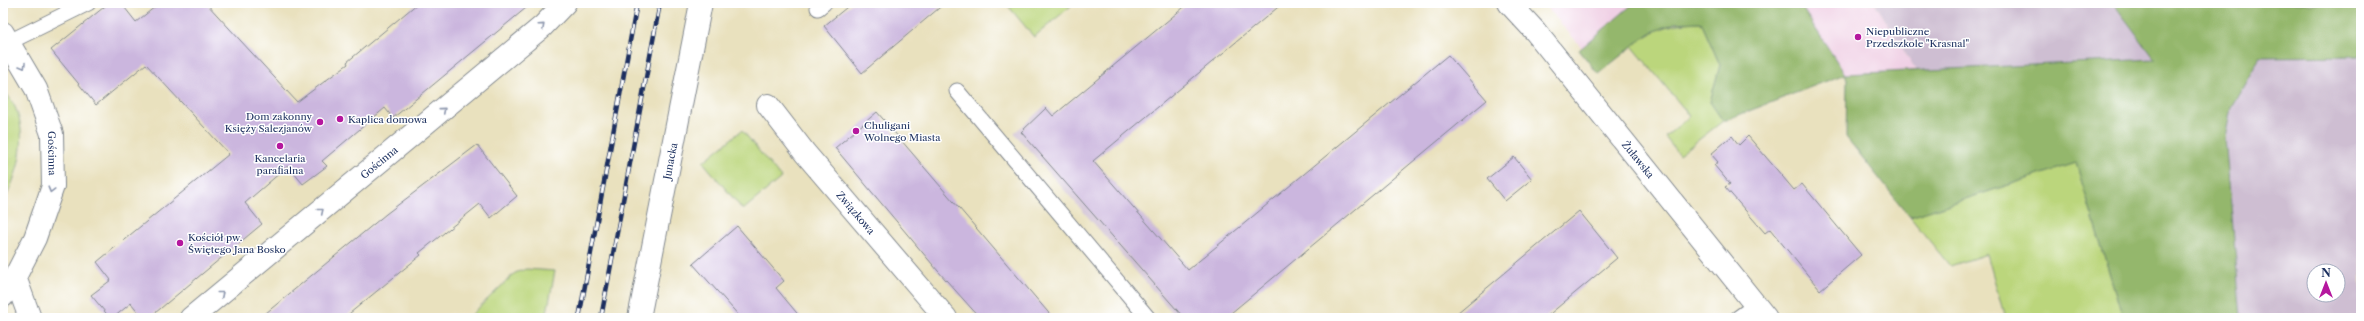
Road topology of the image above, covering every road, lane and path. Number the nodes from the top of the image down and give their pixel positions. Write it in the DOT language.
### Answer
graph roads {
  1 [pos="88,3"];
  2 [pos="565,3"];
  3 [pos="701,3"];
  4 [pos="1509,3"];
  5 [pos="6,37"];
  6 [pos="956,91"];
  7 [pos="768,105"];
  8 [pos="15,277"];
  9 [pos="3,296"];
  10 [pos="1761,311"];
  11 [pos="196,316"];
  12 [pos="30,318"];
  13 [pos="639,318"];
  14 [pos="946,318"];
  15 [pos="1148,318"];
  16 [pos="1738,318"];
  1 -- 5 [label="lane"];
  11 -- 2 [label="street, Gościnna, one-way"];
  3 -- 13 [label="street, Junacka"];
  4 -- 10 [label="street, Żuławska"];
  5 -- 8 [label="street, Gościnna, one-way"];
  6 -- 15 [label="lane"];
  7 -- 14 [label="street, Związkowa"];
  8 -- 9 [label="street, Gościnna"];
  8 -- 12 [label="street"];
  10 -- 16 [label="lane"];
}
